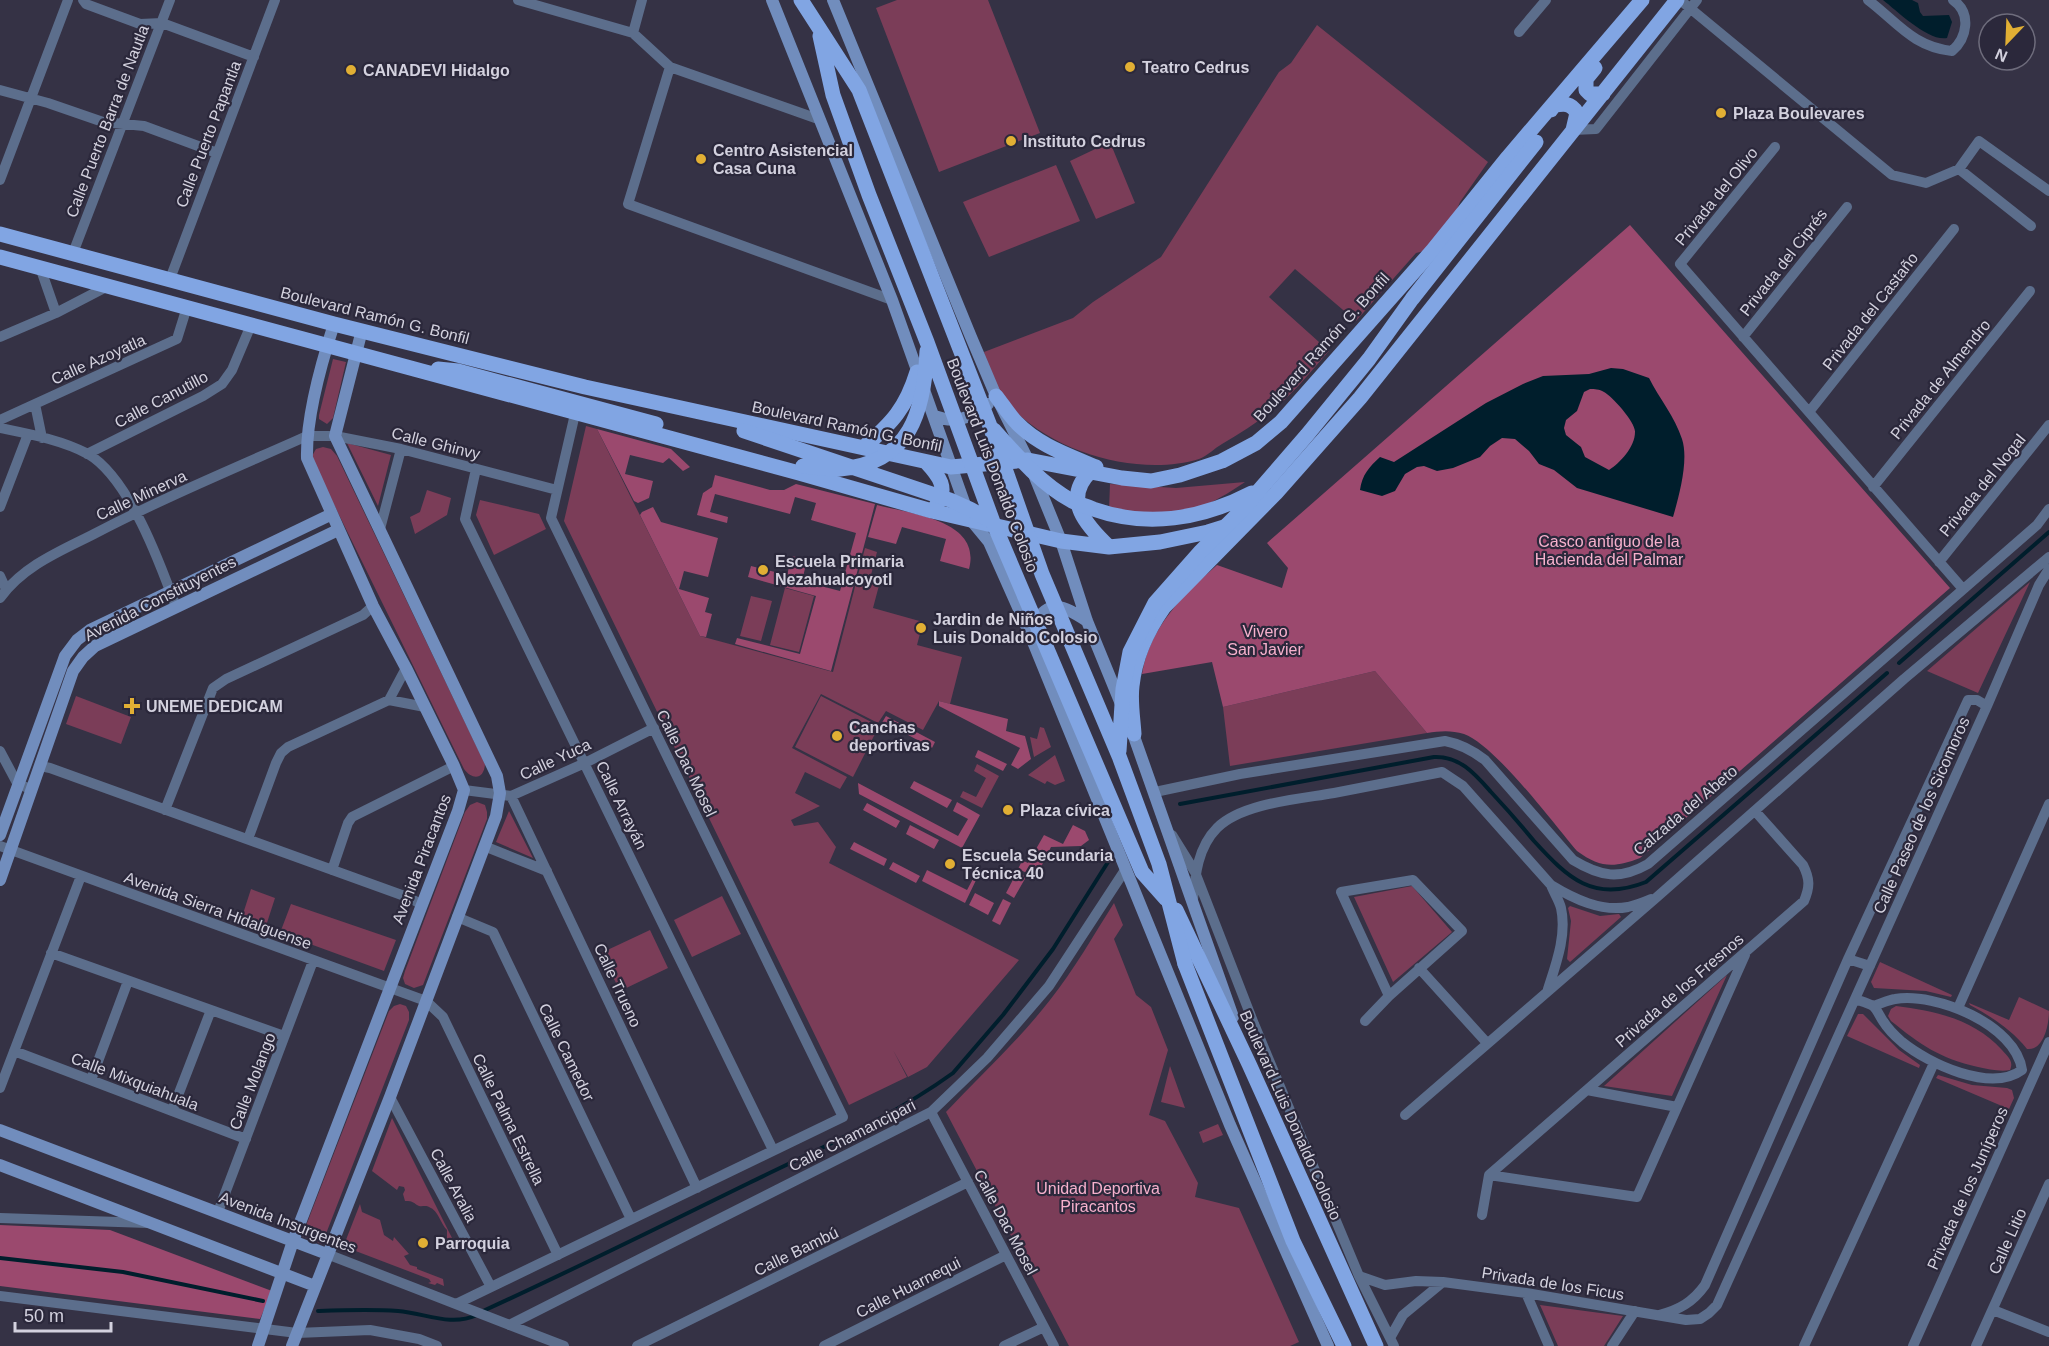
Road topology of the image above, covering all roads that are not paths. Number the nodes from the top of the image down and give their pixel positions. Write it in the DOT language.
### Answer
graph roads {
  1 [pos="68,0"];
  2 [pos="82,0"];
  3 [pos="170,0"];
  4 [pos="275,0"];
  5 [pos="518,0"];
  6 [pos="642,0"];
  7 [pos="772,0"];
  8 [pos="801,0"];
  9 [pos="812,0"];
  10 [pos="833,0"];
  11 [pos="1546,0"];
  12 [pos="1643,0"];
  13 [pos="1679,0"];
  14 [pos="1868,0"];
  15 [pos="1953,0"];
  16 [pos="1694,4"];
  17 [pos="162,22"];
  18 [pos="1519,32"];
  19 [pos="633,33"];
  20 [pos="254,57"];
  21 [pos="670,67"];
  22 [pos="0,90"];
  23 [pos="1603,94"];
  24 [pos="31,99"];
  25 [pos="1553,106"];
  26 [pos="818,119"];
  27 [pos="122,124"];
  28 [pos="1573,130"];
  29 [pos="1775,147"];
  30 [pos="217,153"];
  31 [pos="1959,169"];
  32 [pos="0,180"];
  33 [pos="2049,190"];
  34 [pos="1847,207"];
  35 [pos="2031,226"];
  36 [pos="1954,230"];
  37 [pos="0,234"];
  38 [pos="72,253"];
  39 [pos="0,257"];
  40 [pos="40,267"];
  41 [pos="170,279"];
  42 [pos="108,286"];
  43 [pos="2030,291"];
  44 [pos="892,300"];
  45 [pos="187,307"];
  46 [pos="56,313"];
  47 [pos="334,324"];
  48 [pos="251,325"];
  49 [pos="362,330"];
  50 [pos="0,337"];
  51 [pos="1743,337"];
  52 [pos="927,342"];
  53 [pos="327,346"];
  54 [pos="1396,350"];
  55 [pos="356,354"];
  56 [pos="403,367"];
  57 [pos="918,372"];
  58 [pos="996,396"];
  59 [pos="35,404"];
  60 [pos="685,410"];
  61 [pos="1809,412"];
  62 [pos="575,414"];
  63 [pos="934,416"];
  64 [pos="0,420"];
  65 [pos="2049,425"];
  66 [pos="990,426"];
  67 [pos="0,429"];
  68 [pos="28,434"];
  69 [pos="307,436"];
  70 [pos="335,436"];
  71 [pos="42,438"];
  72 [pos="864,447"];
  73 [pos="401,449"];
  74 [pos="87,454"];
  75 [pos="1028,460"];
  76 [pos="926,462"];
  77 [pos="951,467"];
  78 [pos="476,469"];
  79 [pos="1090,472"];
  80 [pos="1151,481"];
  81 [pos="1874,487"];
  82 [pos="557,490"];
  83 [pos="0,507"];
  84 [pos="2049,509"];
  85 [pos="932,511"];
  86 [pos="136,512"];
  87 [pos="332,514"];
  88 [pos="970,519"];
  89 [pos="1250,519"];
  90 [pos="993,522"];
  91 [pos="339,530"];
  92 [pos="380,530"];
  93 [pos="1061,541"];
  94 [pos="1109,547"];
  95 [pos="2049,557"];
  96 [pos="1939,562"];
  97 [pos="2049,569"];
  98 [pos="0,576"];
  99 [pos="1963,589"];
  100 [pos="170,591"];
  101 [pos="3,594"];
  102 [pos="373,606"];
  103 [pos="176,607"];
  104 [pos="1087,621"];
  105 [pos="1029,632"];
  106 [pos="406,668"];
  107 [pos="389,700"];
  108 [pos="1987,705"];
  109 [pos="425,706"];
  110 [pos="654,728"];
  111 [pos="1134,734"];
  112 [pos="0,751"];
  113 [pos="1119,756"];
  114 [pos="585,763"];
  115 [pos="40,766"];
  116 [pos="454,766"];
  117 [pos="17,783"];
  118 [pos="32,790"];
  119 [pos="464,790"];
  120 [pos="1155,792"];
  121 [pos="505,795"];
  122 [pos="2049,804"];
  123 [pos="165,810"];
  124 [pos="1755,811"];
  125 [pos="1167,826"];
  126 [pos="0,835"];
  127 [pos="248,839"];
  128 [pos="484,846"];
  129 [pos="6,848"];
  130 [pos="332,870"];
  131 [pos="1125,870"];
  132 [pos="547,871"];
  133 [pos="1196,873"];
  134 [pos="81,876"];
  135 [pos="0,880"];
  136 [pos="1551,885"];
  137 [pos="1657,897"];
  138 [pos="1193,900"];
  139 [pos="422,905"];
  140 [pos="457,917"];
  141 [pos="1746,952"];
  142 [pos="51,953"];
  143 [pos="1848,959"];
  144 [pos="313,961"];
  145 [pos="1870,966"];
  146 [pos="1419,968"];
  147 [pos="128,981"];
  148 [pos="389,989"];
  149 [pos="1547,991"];
  150 [pos="1389,996"];
  151 [pos="1855,999"];
  152 [pos="426,1001"];
  153 [pos="1873,1006"];
  154 [pos="1958,1008"];
  155 [pos="211,1010"];
  156 [pos="1823,1016"];
  157 [pos="1365,1021"];
  158 [pos="1844,1024"];
  159 [pos="284,1036"];
  160 [pos="2049,1042"];
  161 [pos="1487,1043"];
  162 [pos="14,1051"];
  163 [pos="1934,1063"];
  164 [pos="1249,1064"];
  165 [pos="2022,1070"];
  166 [pos="2034,1075"];
  167 [pos="91,1080"];
  168 [pos="0,1088"];
  169 [pos="1587,1090"];
  170 [pos="390,1097"];
  171 [pos="1677,1107"];
  172 [pos="172,1111"];
  173 [pos="931,1112"];
  174 [pos="1405,1115"];
  175 [pos="843,1117"];
  176 [pos="0,1130"];
  177 [pos="246,1140"];
  178 [pos="773,1150"];
  179 [pos="0,1165"];
  180 [pos="1489,1175"];
  181 [pos="968,1182"];
  182 [pos="2049,1184"];
  183 [pos="696,1188"];
  184 [pos="218,1212"];
  185 [pos="1482,1215"];
  186 [pos="0,1218"];
  187 [pos="631,1219"];
  188 [pos="155,1224"];
  189 [pos="293,1241"];
  190 [pos="327,1254"];
  191 [pos="558,1255"];
  192 [pos="1006,1255"];
  193 [pos="282,1273"];
  194 [pos="1359,1276"];
  195 [pos="1443,1282"];
  196 [pos="315,1286"];
  197 [pos="491,1287"];
  198 [pos="1526,1293"];
  199 [pos="0,1296"];
  200 [pos="460,1305"];
  201 [pos="1993,1310"];
  202 [pos="1635,1311"];
  203 [pos="1659,1315"];
  204 [pos="509,1325"];
  205 [pos="1044,1327"];
  206 [pos="263,1330"];
  207 [pos="2049,1332"];
  208 [pos="297,1333"];
  209 [pos="1392,1342"];
  210 [pos="418,1343"];
  211 [pos="258,1346"];
  212 [pos="292,1346"];
  213 [pos="437,1346"];
  214 [pos="564,1346"];
  215 [pos="637,1346"];
  216 [pos="824,1346"];
  217 [pos="1004,1346"];
  218 [pos="1054,1346"];
  219 [pos="1329,1346"];
  220 [pos="1344,1346"];
  221 [pos="1376,1346"];
  222 [pos="1549,1346"];
  223 [pos="1612,1346"];
  224 [pos="1804,1346"];
  225 [pos="1913,1346"];
  226 [pos="1976,1346"];
  1 -- 24 [label="street"];
  2 -- 17 [label="street"];
  3 -- 17 [label="street, Calle Puerto Barra de Nautla"];
  4 -- 20 [label="street, Calle Puerto Papantla"];
  5 -- 19 [label="street"];
  6 -- 19 [label="street"];
  7 -- 26 [label="street"];
  8 -- 66 [label="main road, Boulevard Luis Donaldo Colosio, bridge"];
  9 -- 52 [label="main road, Boulevard Luis Donaldo Colosio, bridge"];
  10 -- 58 [label="street"];
  11 -- 18 [label="street"];
  12 -- 23 [label="main road"];
  12 -- 25 [label="main road, Boulevard Ramón G. Bonfil"];
  13 -- 16 [label="street"];
  13 -- 23 [label="main road"];
  14 -- 15 [label="street"];
  16 -- 28 [label="street"];
  16 -- 31 [label="street"];
  17 -- 20 [label="street"];
  17 -- 27 [label="street, Calle Puerto Barra de Nautla"];
  19 -- 21 [label="street"];
  20 -- 30 [label="street, Calle Puerto Papantla"];
  21 -- 26 [label="street"];
  21 -- 44 [label="street"];
  22 -- 24 [label="street"];
  23 -- 28 [label="main road"];
  24 -- 27 [label="street"];
  24 -- 32 [label="street"];
  25 -- 28 [label="main road"];
  25 -- 80 [label="main road, Boulevard Ramón G. Bonfil"];
  25 -- 113 [label="main road, bridge"];
  26 -- 44 [label="street"];
  27 -- 30 [label="street"];
  27 -- 38 [label="street, Calle Puerto Barra de Nautla"];
  28 -- 54 [label="main road"];
  29 -- 51 [label="street, Privada del Olivo"];
  30 -- 41 [label="street, Calle Puerto Papantla"];
  31 -- 33 [label="street"];
  31 -- 35 [label="street"];
  34 -- 51 [label="street, Privada del Ciprés"];
  36 -- 61 [label="street, Privada del Castaño"];
  37 -- 38 [label="main road, Boulevard Ramón G. Bonfil"];
  38 -- 41 [label="main road, Boulevard Ramón G. Bonfil"];
  39 -- 40 [label="main road"];
  40 -- 42 [label="main road"];
  40 -- 46 [label="street"];
  41 -- 47 [label="main road, Boulevard Ramón G. Bonfil"];
  42 -- 45 [label="main road"];
  42 -- 46 [label="street"];
  43 -- 81 [label="street, Privada de Almendro"];
  44 -- 57 [label="street"];
  45 -- 48 [label="main road"];
  45 -- 59 [label="street, Calle Azoyatla"];
  46 -- 50 [label="street"];
  47 -- 49 [label="main road, Boulevard Ramón G. Bonfil"];
  47 -- 53 [label="street, Avenida Piracantos"];
  48 -- 53 [label="main road"];
  48 -- 74 [label="street, Calle Canutillo"];
  49 -- 55 [label="street"];
  49 -- 60 [label="main road, Boulevard Ramón G. Bonfil"];
  51 -- 61 [label="street"];
  52 -- 56 [label="main road, bridge"];
  52 -- 90 [label="main road, Boulevard Luis Donaldo Colosio, bridge"];
  53 -- 55 [label="main road"];
  53 -- 69 [label="street, Avenida Piracantos"];
  54 -- 66 [label="main road, bridge"];
  54 -- 89 [label="main road"];
  55 -- 56 [label="main road"];
  55 -- 70 [label="street"];
  56 -- 62 [label="main road"];
  57 -- 63 [label="street"];
  57 -- 72 [label="main road"];
  58 -- 63 [label="street"];
  58 -- 75 [label="street"];
  58 -- 80 [label="main road"];
  59 -- 64 [label="street, Calle Azoyatla"];
  59 -- 71 [label="street"];
  60 -- 72 [label="main road, Boulevard Ramón G. Bonfil"];
  60 -- 90 [label="main road, bridge"];
  61 -- 81 [label="street"];
  62 -- 82 [label="street, Calle Dac Mosel"];
  62 -- 85 [label="main road"];
  63 -- 77 [label="street"];
  65 -- 96 [label="street, Privada del Nogal"];
  66 -- 113 [label="main road, Boulevard Luis Donaldo Colosio, bridge"];
  67 -- 68 [label="street"];
  68 -- 71 [label="street"];
  68 -- 83 [label="street"];
  69 -- 70 [label="street, Calle Ghinvy"];
  69 -- 86 [label="street, Calle Minerva"];
  69 -- 87 [label="street, Avenida Piracantos"];
  70 -- 73 [label="street, Calle Ghinvy"];
  70 -- 92 [label="street"];
  71 -- 74 [label="street"];
  72 -- 76 [label="main road, Boulevard Ramón G. Bonfil"];
  73 -- 78 [label="street, Calle Ghinvy"];
  73 -- 92 [label="street"];
  74 -- 86 [label="street"];
  75 -- 77 [label="main road, Boulevard Ramón G. Bonfil"];
  75 -- 79 [label="main road, Boulevard Ramón G. Bonfil"];
  75 -- 93 [label="street"];
  76 -- 77 [label="main road, Boulevard Ramón G. Bonfil"];
  76 -- 85 [label="main road"];
  77 -- 88 [label="street"];
  78 -- 82 [label="street, Calle Ghinvy"];
  78 -- 114 [label="street, Calle Arrayán"];
  79 -- 80 [label="main road, Boulevard Ramón G. Bonfil"];
  79 -- 94 [label="main road"];
  81 -- 96 [label="street"];
  82 -- 110 [label="street, Calle Dac Mosel"];
  84 -- 99 [label="street, Calzada del Abeto"];
  85 -- 88 [label="main road"];
  86 -- 100 [label="street"];
  86 -- 101 [label="street, Calle Minerva"];
  87 -- 91 [label="street, Avenida Piracantos"];
  87 -- 100 [label="street, Avenida Constituyentes"];
  88 -- 93 [label="main road"];
  88 -- 105 [label="street"];
  89 -- 94 [label="main road"];
  89 -- 111 [label="main road"];
  90 -- 164 [label="main road, Boulevard Luis Donaldo Colosio, bridge"];
  91 -- 102 [label="street, Avenida Piracantos"];
  91 -- 103 [label="street, Avenida Constituyentes"];
  92 -- 121 [label="street"];
  93 -- 94 [label="main road"];
  93 -- 104 [label="street"];
  95 -- 124 [label="street"];
  96 -- 99 [label="street"];
  97 -- 108 [label="street"];
  98 -- 101 [label="street"];
  99 -- 120 [label="street, Calzada del Abeto"];
  100 -- 103 [label="street"];
  100 -- 117 [label="street, Avenida Constituyentes"];
  102 -- 106 [label="street, Avenida Piracantos"];
  102 -- 123 [label="street"];
  103 -- 115 [label="street, Avenida Constituyentes"];
  104 -- 105 [label="street"];
  104 -- 111 [label="street"];
  105 -- 131 [label="street"];
  106 -- 107 [label="street"];
  106 -- 109 [label="street, Avenida Piracantos"];
  107 -- 109 [label="street"];
  107 -- 127 [label="street"];
  108 -- 143 [label="street, Calle Paseo de los Sicomoros"];
  108 -- 145 [label="street, Calle Paseo de los Sicomoros"];
  109 -- 116 [label="street, Avenida Piracantos"];
  110 -- 114 [label="street, Calle Yuca"];
  110 -- 175 [label="street, Calle Dac Mosel"];
  111 -- 120 [label="street"];
  112 -- 117 [label="street"];
  113 -- 220 [label="main road, Boulevard Luis Donaldo Colosio, bridge"];
  114 -- 121 [label="street, Calle Yuca"];
  114 -- 178 [label="street, Calle Arrayán"];
  115 -- 118 [label="street, Avenida Constituyentes"];
  115 -- 123 [label="street"];
  116 -- 119 [label="street, Avenida Piracantos"];
  116 -- 130 [label="street"];
  117 -- 118 [label="street"];
  117 -- 126 [label="street, Avenida Constituyentes"];
  118 -- 129 [label="street, Avenida Constituyentes"];
  119 -- 121 [label="street"];
  119 -- 139 [label="street, Avenida Piracantos"];
  120 -- 125 [label="street"];
  121 -- 128 [label="street"];
  121 -- 132 [label="street, Calle Trueno"];
  122 -- 154 [label="street"];
  123 -- 127 [label="street"];
  124 -- 137 [label="street"];
  124 -- 141 [label="street, Privada de los Fresnos"];
  125 -- 133 [label="street"];
  125 -- 138 [label="street"];
  127 -- 130 [label="street"];
  128 -- 132 [label="street"];
  128 -- 140 [label="street"];
  129 -- 134 [label="street, Avenida Sierra Hidalguense"];
  129 -- 135 [label="street, Avenida Constituyentes"];
  130 -- 139 [label="street"];
  131 -- 173 [label="street, Calle Chamancipari"];
  131 -- 219 [label="street"];
  132 -- 183 [label="street, Calle Trueno"];
  133 -- 136 [label="street"];
  133 -- 138 [label="street"];
  133 -- 194 [label="street"];
  134 -- 142 [label="street"];
  134 -- 144 [label="street, Avenida Sierra Hidalguense"];
  136 -- 137 [label="street"];
  136 -- 149 [label="street"];
  137 -- 149 [label="street"];
  138 -- 164 [label="street"];
  139 -- 148 [label="street, Avenida Piracantos"];
  140 -- 152 [label="street"];
  140 -- 187 [label="street, Calle Camedor"];
  141 -- 169 [label="street, Privada de los Fresnos"];
  141 -- 171 [label="street"];
  142 -- 147 [label="street"];
  142 -- 162 [label="street"];
  143 -- 145 [label="street"];
  143 -- 156 [label="street, Calle Paseo de los Sicomoros"];
  144 -- 148 [label="street, Avenida Sierra Hidalguense"];
  144 -- 159 [label="street, Calle Molango"];
  145 -- 151 [label="street, Calle Paseo de los Sicomoros"];
  146 -- 150 [label="street"];
  146 -- 150 [label="street"];
  146 -- 161 [label="street"];
  147 -- 155 [label="street"];
  147 -- 167 [label="street"];
  148 -- 152 [label="street, Avenida Sierra Hidalguense"];
  148 -- 189 [label="street, Avenida Piracantos"];
  149 -- 161 [label="street"];
  150 -- 157 [label="street"];
  151 -- 153 [label="street"];
  151 -- 158 [label="street, Calle Paseo de los Sicomoros"];
  152 -- 170 [label="street"];
  152 -- 191 [label="street, Calle Palma Estrella"];
  153 -- 154 [label="street"];
  153 -- 163 [label="street"];
  154 -- 165 [label="street"];
  155 -- 159 [label="street"];
  155 -- 172 [label="street"];
  156 -- 158 [label="street"];
  156 -- 203 [label="street, Calle Paseo de los Sicomoros"];
  158 -- 203 [label="street, Calle Paseo de los Sicomoros"];
  159 -- 177 [label="street, Calle Molango"];
  160 -- 166 [label="street, Privada de los Juníperos"];
  161 -- 174 [label="street"];
  162 -- 167 [label="street, Calle Mixquiahuala"];
  162 -- 168 [label="street"];
  163 -- 165 [label="street"];
  163 -- 224 [label="street"];
  164 -- 221 [label="main road, Boulevard Luis Donaldo Colosio"];
  165 -- 166 [label="street"];
  166 -- 225 [label="street, Privada de los Juníperos"];
  167 -- 172 [label="street, Calle Mixquiahuala"];
  169 -- 171 [label="street"];
  169 -- 180 [label="street, Privada de los Fresnos"];
  170 -- 190 [label="street"];
  170 -- 197 [label="street, Calle Aralia"];
  171 -- 180 [label="street"];
  172 -- 177 [label="street, Calle Mixquiahuala"];
  173 -- 181 [label="street, Calle Dac Mosel"];
  173 -- 204 [label="street, Calle Chamancipari"];
  175 -- 178 [label="street, Calle Chamancipari"];
  176 -- 184 [label="street, Avenida Insurgentes"];
  177 -- 184 [label="street, Calle Molango"];
  178 -- 183 [label="street, Calle Chamancipari"];
  179 -- 188 [label="street"];
  180 -- 185 [label="street"];
  181 -- 192 [label="street, Calle Dac Mosel"];
  181 -- 215 [label="street, Calle Bambú"];
  182 -- 201 [label="street, Calle Litio"];
  183 -- 187 [label="street, Calle Chamancipari"];
  184 -- 189 [label="street, Avenida Insurgentes"];
  186 -- 188 [label="street"];
  187 -- 191 [label="street, Calle Chamancipari"];
  188 -- 193 [label="street"];
  189 -- 190 [label="street, Avenida Insurgentes"];
  189 -- 193 [label="street, Avenida Piracantos"];
  190 -- 196 [label="street"];
  190 -- 200 [label="street, Avenida Insurgentes"];
  191 -- 197 [label="street, Calle Chamancipari"];
  192 -- 205 [label="street, Calle Dac Mosel"];
  192 -- 216 [label="street, Calle Huarnequi"];
  193 -- 196 [label="street"];
  193 -- 206 [label="street, Avenida Piracantos"];
  194 -- 195 [label="street, Privada de los Ficus"];
  194 -- 209 [label="street"];
  195 -- 198 [label="street, Privada de los Ficus"];
  195 -- 209 [label="street"];
  196 -- 208 [label="street"];
  197 -- 200 [label="street, Calle Chamancipari"];
  198 -- 202 [label="street, Privada de los Ficus"];
  198 -- 222 [label="street"];
  199 -- 206 [label="street"];
  200 -- 204 [label="street, Avenida Insurgentes"];
  201 -- 207 [label="street"];
  201 -- 226 [label="street, Calle Litio"];
  202 -- 203 [label="street, Privada de los Ficus"];
  202 -- 223 [label="street"];
  204 -- 214 [label="street, Avenida Insurgentes"];
  205 -- 217 [label="street"];
  205 -- 218 [label="street, Calle Dac Mosel"];
  206 -- 208 [label="street"];
  206 -- 211 [label="street, Avenida Piracantos"];
  208 -- 210 [label="street"];
  208 -- 212 [label="street"];
  210 -- 213 [label="street"];
}
